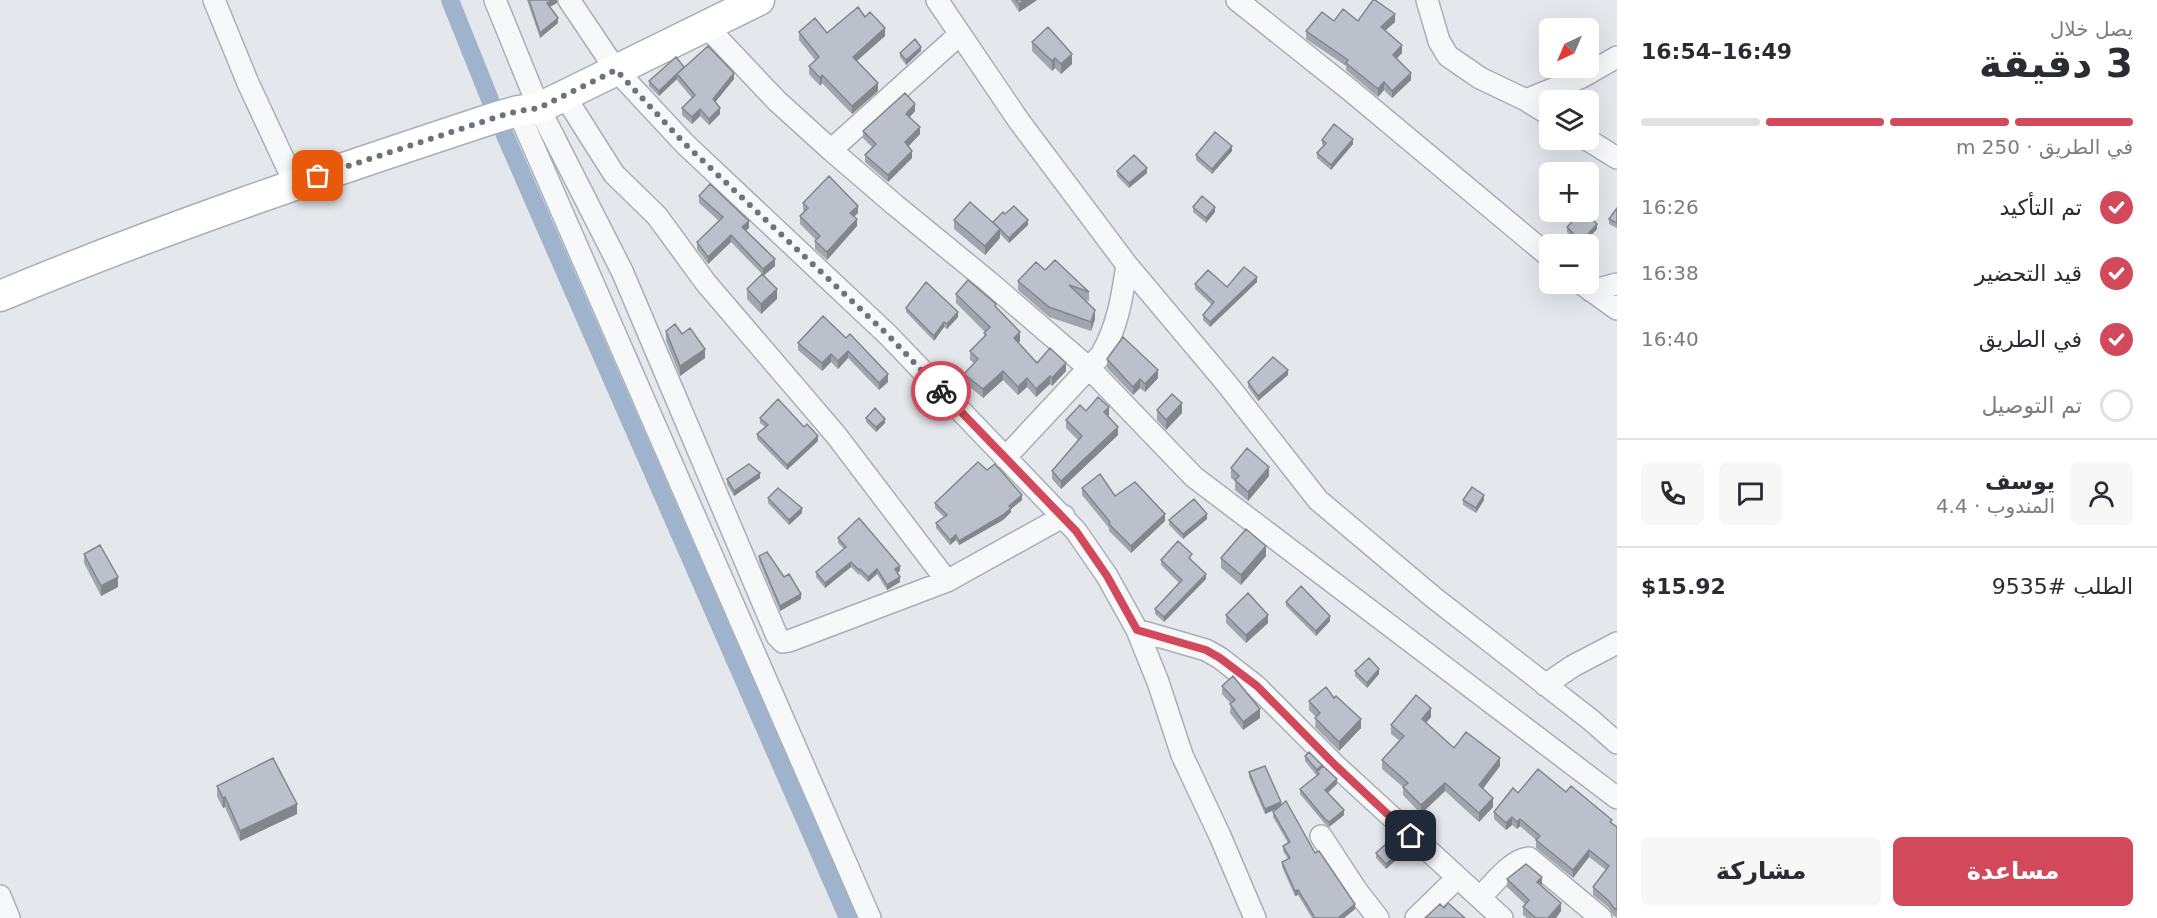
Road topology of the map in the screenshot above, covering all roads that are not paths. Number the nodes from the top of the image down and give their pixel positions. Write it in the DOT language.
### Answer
graph roads {
  1 [pos="214,0"];
  2 [pos="495,0"];
  3 [pos="569,0"];
  4 [pos="759,0"];
  5 [pos="937,0"];
  6 [pos="1237,0"];
  7 [pos="1427,0"];
  8 [pos="705,25"];
  9 [pos="960,34"];
  10 [pos="1617,57"];
  11 [pos="616,70"];
  12 [pos="1526,100"];
  13 [pos="540,105"];
  14 [pos="1539,108"];
  15 [pos="1599,147"];
  16 [pos="831,150"];
  17 [pos="1617,158"];
  18 [pos="295,183"];
  19 [pos="1539,248"];
  20 [pos="1127,265"];
  21 [pos="1617,284"];
  22 [pos="1599,286"];
  23 [pos="1596,294"];
  24 [pos="0,296"];
  25 [pos="1617,309"];
  26 [pos="1090,369"];
  27 [pos="1005,458"];
  28 [pos="1064,516"];
  29 [pos="947,581"];
  30 [pos="1137,630"];
  31 [pos="1617,643"];
  32 [pos="1545,685"];
  33 [pos="1617,743"];
  34 [pos="1617,798"];
  35 [pos="1321,836"];
  36 [pos="1457,878"];
  37 [pos="0,896"];
  38 [pos="1480,898"];
  39 [pos="9,918"];
  40 [pos="870,918"];
  41 [pos="1255,918"];
  42 [pos="1378,918"];
  43 [pos="1416,918"];
  44 [pos="1502,918"];
  45 [pos="1601,918"];
  1 -- 18 [label="street"];
  2 -- 13 [label="street"];
  3 -- 11 [label="street"];
  4 -- 8 [label="street"];
  5 -- 9 [label="street"];
  6 -- 19 [label="street"];
  7 -- 12 [label="street"];
  8 -- 11 [label="street"];
  8 -- 16 [label="street"];
  9 -- 16 [label="street"];
  9 -- 20 [label="street"];
  10 -- 12 [label="street"];
  11 -- 13 [label="street"];
  11 -- 27 [label="street"];
  12 -- 14 [label="street"];
  13 -- 18 [label="street"];
  13 -- 29 [label="street"];
  13 -- 29 [label="street"];
  13 -- 40 [label="street"];
  15 -- 17 [label="street"];
  16 -- 26 [label="street"];
  18 -- 24 [label="street"];
  20 -- 26 [label="street"];
  20 -- 32 [label="street"];
  21 -- 22 [label="street"];
  23 -- 25 [label="street"];
  26 -- 27 [label="street"];
  26 -- 34 [label="street"];
  27 -- 28 [label="street"];
  28 -- 29 [label="street"];
  28 -- 30 [label="street"];
  30 -- 36 [label="street"];
  30 -- 41 [label="street"];
  31 -- 32 [label="street"];
  32 -- 33 [label="street"];
  35 -- 42 [label="street"];
  36 -- 38 [label="street"];
  36 -- 43 [label="street"];
  37 -- 39 [label="street"];
  38 -- 44 [label="street"];
  38 -- 45 [label="street"];
}
